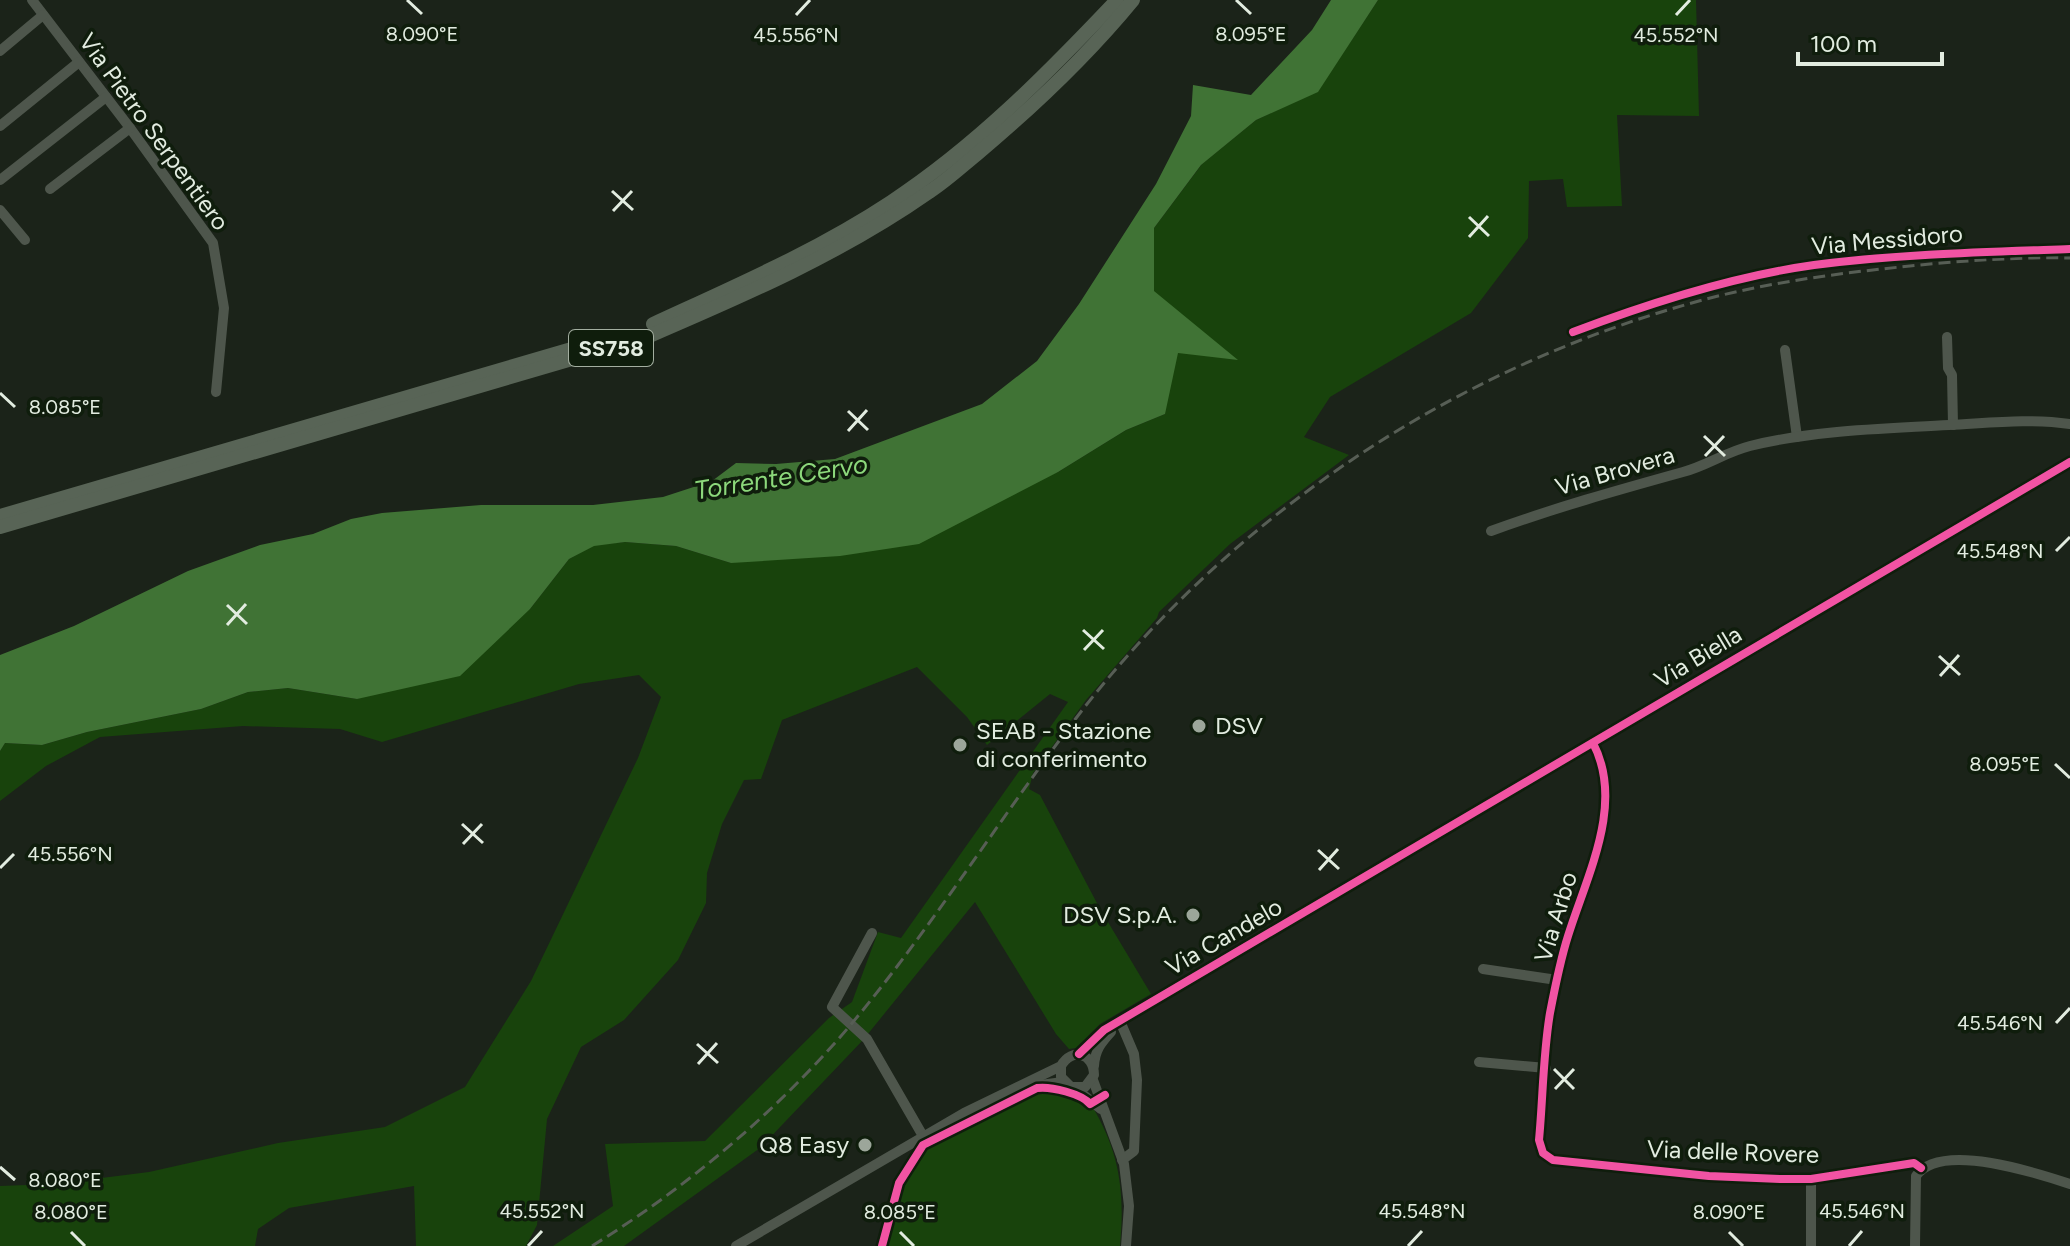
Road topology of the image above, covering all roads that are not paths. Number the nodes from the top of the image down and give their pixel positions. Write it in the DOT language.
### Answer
graph roads {
  1 [pos="32,0"];
  2 [pos="1117,0"];
  3 [pos="1133,0"];
  4 [pos="43,15"];
  5 [pos="0,51"];
  6 [pos="79,62"];
  7 [pos="106,97"];
  8 [pos="0,126"];
  9 [pos="130,128"];
  10 [pos="0,180"];
  11 [pos="50,189"];
  12 [pos="0,210"];
  13 [pos="25,240"];
  14 [pos="2070,249"];
  15 [pos="1573,332"];
  16 [pos="1947,337"];
  17 [pos="1785,350"];
  18 [pos="216,392"];
  19 [pos="2070,424"];
  20 [pos="1953,425"];
  21 [pos="1797,437"];
  22 [pos="2070,462"];
  23 [pos="0,516"];
  24 [pos="0,527"];
  25 [pos="1491,531"];
  26 [pos="1593,743"];
  27 [pos="1348,888"];
  28 [pos="872,933"];
  29 [pos="1483,969"];
  30 [pos="1557,980"];
  31 [pos="1120,1021"];
  32 [pos="1079,1054"];
  33 [pos="1479,1062"];
  34 [pos="1061,1066"];
  35 [pos="1094,1066"];
  36 [pos="1546,1068"];
  37 [pos="1093,1080"];
  38 [pos="1063,1082"];
  39 [pos="1076,1089"];
  40 [pos="1012,1090"];
  41 [pos="1101,1109"];
  42 [pos="923,1136"];
  43 [pos="1543,1153"];
  44 [pos="1130,1157"];
  45 [pos="1921,1168"];
  46 [pos="1811,1179"];
  47 [pos="2070,1184"];
  48 [pos="736,1246"];
  49 [pos="1126,1246"];
  50 [pos="1811,1246"];
  51 [pos="1915,1246"];
  1 -- 4 [label="street, Via Pietro Serpentiero"];
  2 -- 23 [label="highway, SS758"];
  3 -- 24 [label="highway, SS758"];
  4 -- 5 [label="street"];
  4 -- 6 [label="street, Via Pietro Serpentiero"];
  6 -- 7 [label="street, Via Pietro Serpentiero"];
  6 -- 8 [label="street"];
  7 -- 9 [label="street, Via Pietro Serpentiero"];
  7 -- 10 [label="street"];
  9 -- 11 [label="street"];
  9 -- 18 [label="street, Via Pietro Serpentiero"];
  12 -- 13 [label="street"];
  14 -- 15 [label="street, Via Messidoro"];
  16 -- 20 [label="street"];
  17 -- 21 [label="street"];
  19 -- 20 [label="street, Via Brovera"];
  20 -- 21 [label="street, Via Brovera"];
  21 -- 25 [label="street, Via Brovera"];
  22 -- 26 [label="street, Via Biella"];
  26 -- 27 [label="street, Via Biella"];
  26 -- 30 [label="street, Via Arbo"];
  27 -- 31 [label="street, Via Candelo"];
  28 -- 42 [label="street"];
  29 -- 30 [label="street, Via Arbo"];
  30 -- 36 [label="street, Via Arbo"];
  31 -- 32 [label="street, Via Candelo"];
  31 -- 35 [label="street, Via Candelo"];
  31 -- 44 [label="street"];
  32 -- 34 [label="street"];
  32 -- 35 [label="street"];
  33 -- 36 [label="street"];
  34 -- 38 [label="street"];
  34 -- 40 [label="street"];
  35 -- 37 [label="street"];
  36 -- 43 [label="street, Via Arbo"];
  37 -- 39 [label="street"];
  37 -- 41 [label="street"];
  38 -- 39 [label="street"];
  38 -- 40 [label="street"];
  39 -- 41 [label="street"];
  40 -- 42 [label="street"];
  41 -- 44 [label="street"];
  42 -- 48 [label="street"];
  43 -- 46 [label="street, Via delle Rovere"];
  44 -- 49 [label="street"];
  45 -- 46 [label="street, Via delle Rovere"];
  45 -- 47 [label="street, Via delle Rovere"];
  45 -- 51 [label="street"];
  46 -- 50 [label="street"];
}
